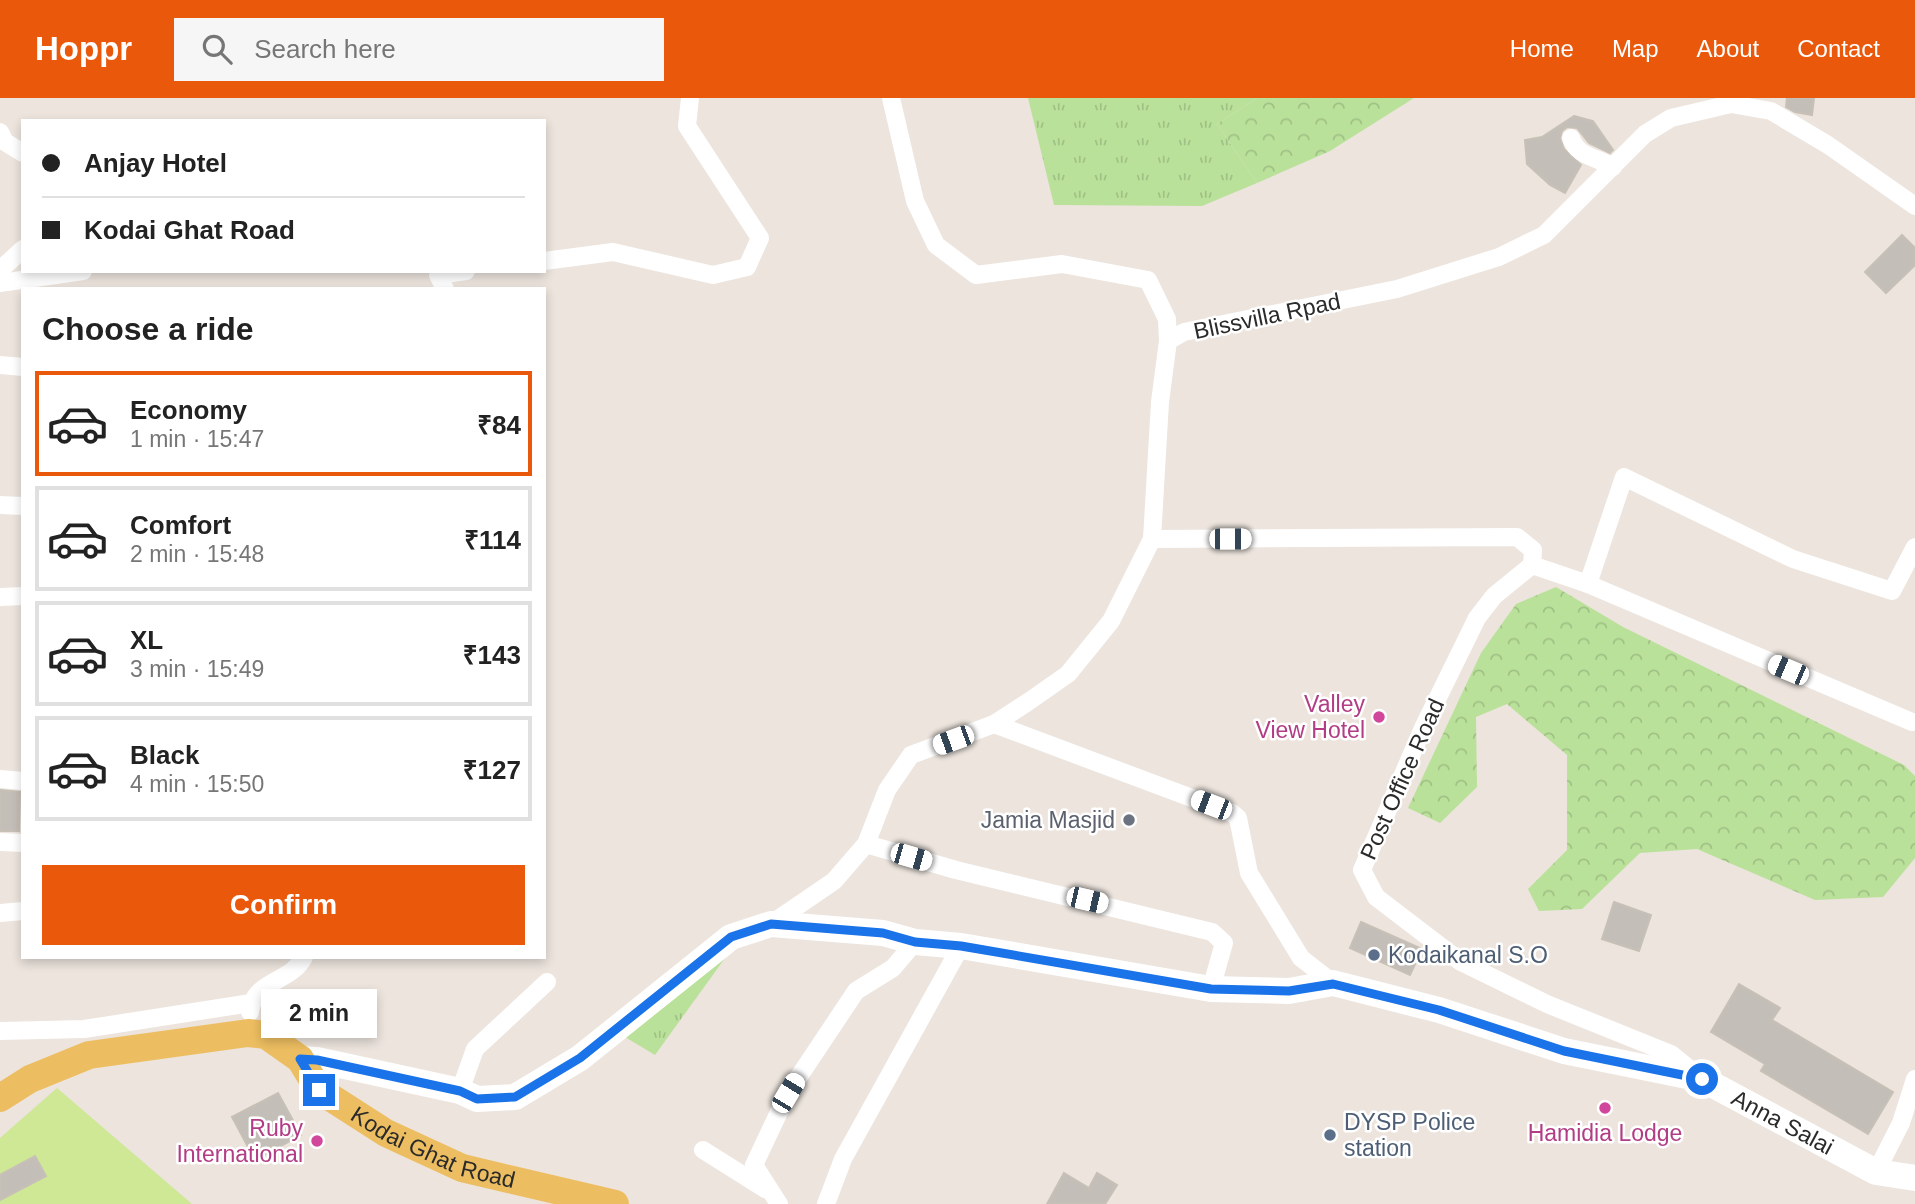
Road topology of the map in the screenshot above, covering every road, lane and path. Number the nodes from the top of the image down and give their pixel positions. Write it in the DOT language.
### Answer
graph roads {
  1 [pos="690,98"];
  2 [pos="891,98"];
  3 [pos="0,132"];
  4 [pos="1571,138"];
  5 [pos="21,152"];
  6 [pos="1613,167"];
  7 [pos="1915,206"];
  8 [pos="21,251"];
  9 [pos="546,261"];
  10 [pos="0,270"];
  11 [pos="69,273"];
  12 [pos="452,273"];
  13 [pos="0,283"];
  14 [pos="443,287"];
  15 [pos="1168,341"];
  16 [pos="0,365"];
  17 [pos="21,367"];
  18 [pos="0,505"];
  19 [pos="21,506"];
  20 [pos="1152,539"];
  21 [pos="1915,547"];
  22 [pos="1532,565"];
  23 [pos="1588,584"];
  24 [pos="21,596"];
  25 [pos="0,597"];
  26 [pos="1912,722"];
  27 [pos="994,724"];
  28 [pos="0,779"];
  29 [pos="21,781"];
  30 [pos="0,842"];
  31 [pos="21,843"];
  32 [pos="866,844"];
  33 [pos="21,911"];
  34 [pos="0,913"];
  35 [pos="771,924"];
  36 [pos="915,942"];
  37 [pos="961,946"];
  38 [pos="303,959"];
  39 [pos="547,982"];
  40 [pos="1333,984"];
  41 [pos="1211,989"];
  42 [pos="251,1003"];
  43 [pos="0,1031"];
  44 [pos="248,1033"];
  45 [pos="300,1059"];
  46 [pos="1702,1079"];
  47 [pos="1915,1079"];
  48 [pos="460,1091"];
  49 [pos="0,1098"];
  50 [pos="703,1150"];
  51 [pos="1875,1172"];
  52 [pos="1915,1178"];
  53 [pos="774,1197"];
  54 [pos="615,1204"];
  55 [pos="826,1204"];
  1 -- 9 [label="street"];
  2 -- 15 [label="street"];
  3 -- 5 [label="street"];
  4 -- 6 [label="street"];
  6 -- 7 [label="street, Blissvilla Rpad"];
  6 -- 15 [label="street, Blissvilla Rpad"];
  8 -- 10 [label="street"];
  11 -- 13 [label="street"];
  12 -- 14 [label="street"];
  15 -- 20 [label="street, Blissvilla Rpad"];
  16 -- 17 [label="street"];
  18 -- 19 [label="street"];
  20 -- 22 [label="street"];
  20 -- 27 [label="street, Blissvilla Rpad"];
  21 -- 23 [label="street"];
  22 -- 23 [label="street"];
  22 -- 46 [label="street, Post Office Road"];
  23 -- 26 [label="street"];
  24 -- 25 [label="street"];
  27 -- 32 [label="street, Blissvilla Rpad"];
  27 -- 40 [label="street"];
  28 -- 29 [label="street"];
  30 -- 31 [label="street"];
  32 -- 35 [label="street, Blissvilla Rpad"];
  32 -- 41 [label="street"];
  33 -- 34 [label="street"];
  35 -- 36 [label="street, Anna Salai"];
  35 -- 48 [label="street, Anna Salai"];
  36 -- 37 [label="street, Anna Salai"];
  36 -- 53 [label="street"];
  37 -- 41 [label="street, Anna Salai"];
  37 -- 55 [label="street"];
  38 -- 42 [label="street"];
  39 -- 48 [label="street"];
  40 -- 41 [label="street, Anna Salai"];
  40 -- 46 [label="street, Anna Salai"];
  42 -- 43 [label="street"];
  42 -- 44 [label="street"];
  44 -- 45 [label="main road, Kodai Ghat Road"];
  44 -- 49 [label="main road, Kodai Ghat Road"];
  45 -- 48 [label="street, Anna Salai"];
  45 -- 54 [label="main road, Kodai Ghat Road"];
  46 -- 51 [label="street, Anna Salai"];
  47 -- 51 [label="street"];
  50 -- 53 [label="street"];
  51 -- 52 [label="street, Anna Salai"];
}
